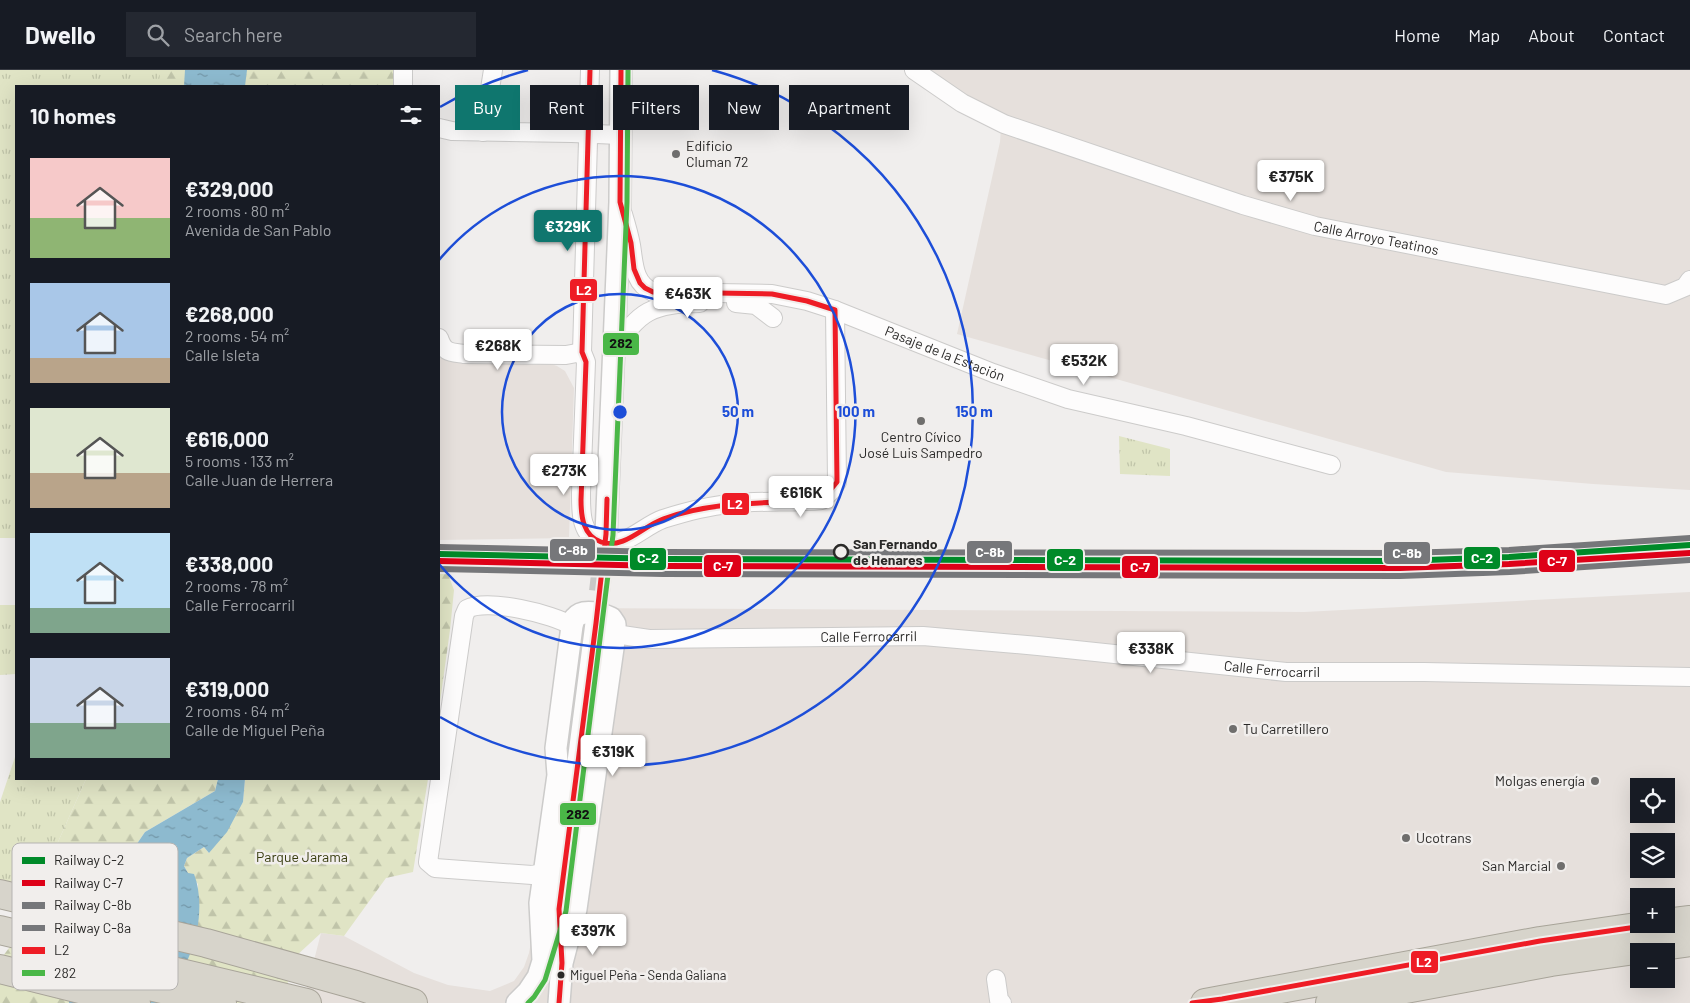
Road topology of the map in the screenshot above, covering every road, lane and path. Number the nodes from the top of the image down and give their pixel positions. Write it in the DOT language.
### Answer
graph roads {
  1 [pos="403,70"];
  2 [pos="493,70"];
  3 [pos="590,70"];
  4 [pos="621,70"];
  5 [pos="914,70"];
  6 [pos="403,85"];
  7 [pos="440,128"];
  8 [pos="483,132"];
  9 [pos="588,134"];
  10 [pos="620,135"];
  11 [pos="620,202"];
  12 [pos="1688,284"];
  13 [pos="835,310"];
  14 [pos="773,318"];
  15 [pos="440,341"];
  16 [pos="582,352"];
  17 [pos="614,352"];
  18 [pos="1331,465"];
  19 [pos="606,534"];
  20 [pos="596,624"];
  21 [pos="572,626"];
  22 [pos="615,634"];
  23 [pos="1690,677"];
  24 [pos="544,873"];
  25 [pos="568,909"];
  26 [pos="1690,920"];
  27 [pos="1675,922"];
  28 [pos="1630,928"];
  29 [pos="178,936"];
  30 [pos="1690,942"];
  31 [pos="1690,960"];
  32 [pos="553,962"];
  33 [pos="1675,962"];
  34 [pos="1630,967"];
  35 [pos="996,979"];
  36 [pos="178,982"];
  37 [pos="178,984"];
  38 [pos="196,987"];
  39 [pos="84,990"];
  40 [pos="1214,1001"];
  41 [pos="999,1002"];
  42 [pos="136,1003"];
  43 [pos="222,1003"];
  44 [pos="307,1003"];
  45 [pos="413,1003"];
  46 [pos="517,1003"];
  47 [pos="559,1003"];
  48 [pos="574,1003"];
  49 [pos="1192,1003"];
  50 [pos="1330,1003"];
  51 [pos="1420,1003"];
  1 -- 6 [label="street"];
  2 -- 8 [label="street"];
  3 -- 9 [label="street"];
  4 -- 10 [label="street"];
  5 -- 12 [label="street, Calle Arroyo Teatinos"];
  7 -- 8 [label="street"];
  8 -- 9 [label="street"];
  9 -- 10 [label="street"];
  9 -- 16 [label="street"];
  10 -- 11 [label="street"];
  11 -- 13 [label="street, Pasaje de la Estación"];
  11 -- 17 [label="street"];
  13 -- 16 [label="street"];
  13 -- 18 [label="street, Pasaje de la Estación"];
  14 -- 17 [label="street"];
  15 -- 16 [label="street"];
  17 -- 19 [label="street"];
  20 -- 25 [label="street"];
  21 -- 22 [label="street"];
  21 -- 24 [label="street"];
  21 -- 24 [label="street"];
  22 -- 23 [label="street, Calle Ferrocarril"];
  22 -- 25 [label="street"];
  24 -- 32 [label="street"];
  25 -- 32 [label="street"];
  25 -- 48 [label="street"];
  26 -- 27 [label="highway"];
  28 -- 40 [label="highway"];
  29 -- 45 [label="highway"];
  30 -- 50 [label="highway"];
  31 -- 33 [label="highway"];
  32 -- 46 [label="street"];
  32 -- 47 [label="street"];
  34 -- 51 [label="highway"];
  35 -- 41 [label="street"];
  36 -- 38 [label="highway"];
  37 -- 38 [label="highway"];
  38 -- 43 [label="highway"];
  38 -- 44 [label="highway"];
  39 -- 42 [label="highway"];
  40 -- 49 [label="highway"];
}
